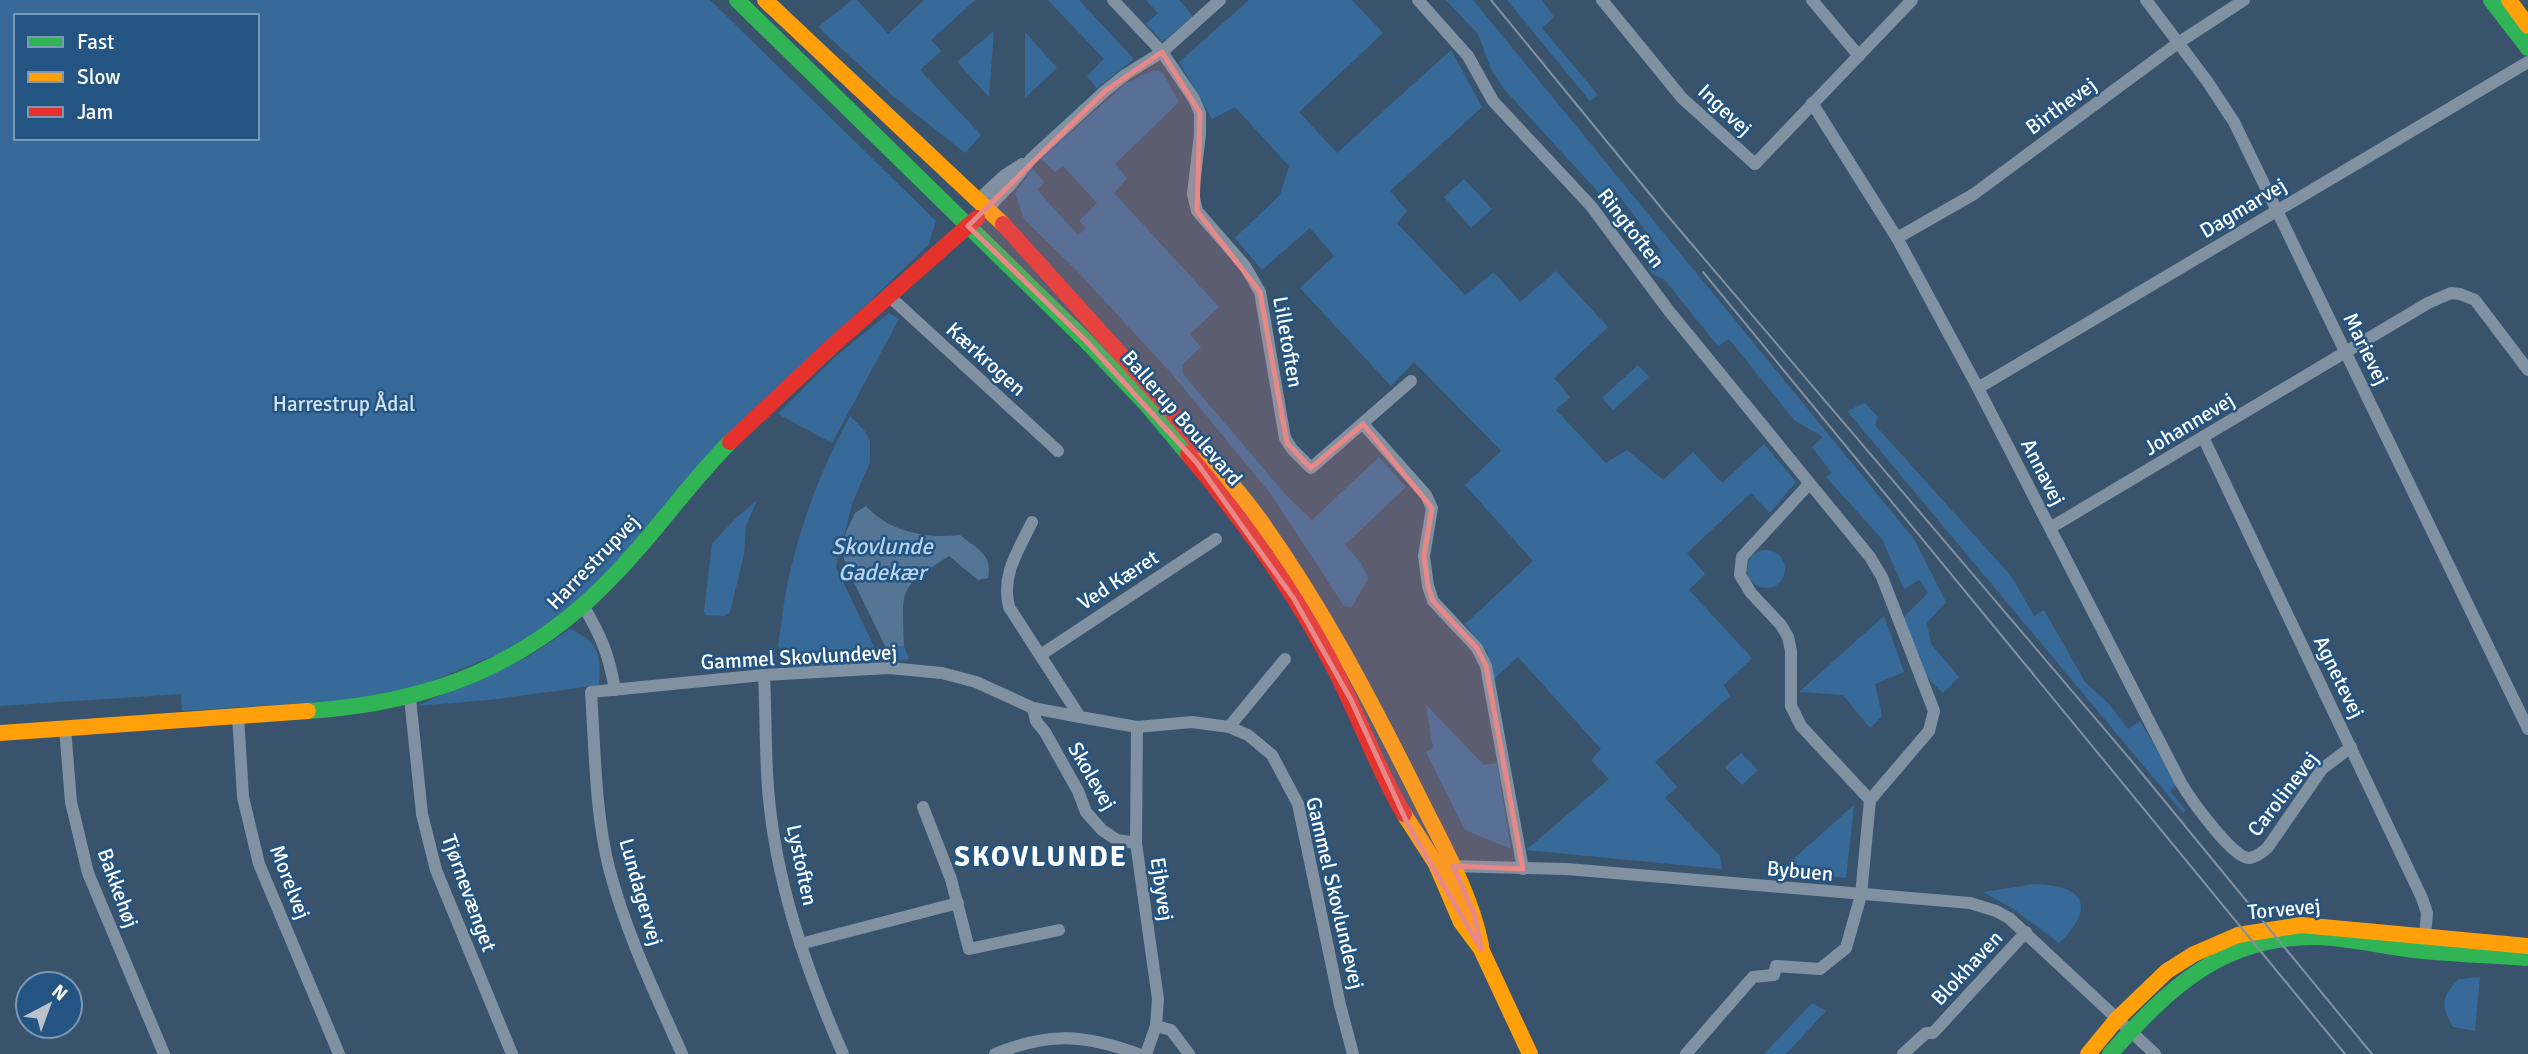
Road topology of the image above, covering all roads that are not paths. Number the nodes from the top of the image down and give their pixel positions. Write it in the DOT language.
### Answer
graph roads {
  1 [pos="737,0"];
  2 [pos="765,0"];
  3 [pos="1113,0"];
  4 [pos="1220,0"];
  5 [pos="1418,0"];
  6 [pos="1602,0"];
  7 [pos="1812,0"];
  8 [pos="1912,0"];
  9 [pos="2146,0"];
  10 [pos="2244,0"];
  11 [pos="2491,0"];
  12 [pos="2509,0"];
  13 [pos="2528,26"];
  14 [pos="2178,43"];
  15 [pos="2528,48"];
  16 [pos="1162,52"];
  17 [pos="1859,56"];
  18 [pos="2528,62"];
  19 [pos="1812,103"];
  20 [pos="983,204"];
  21 [pos="2278,210"];
  22 [pos="964,222"];
  23 [pos="1898,238"];
  24 [pos="888,295"];
  25 [pos="2347,353"];
  26 [pos="2528,370"];
  27 [pos="1411,381"];
  28 [pos="1978,388"];
  29 [pos="1363,424"];
  30 [pos="2203,437"];
  31 [pos="1058,451"];
  32 [pos="1809,484"];
  33 [pos="1032,522"];
  34 [pos="2050,528"];
  35 [pos="1216,539"];
  36 [pos="584,607"];
  37 [pos="1042,654"];
  38 [pos="1285,660"];
  39 [pos="764,675"];
  40 [pos="615,690"];
  41 [pos="591,692"];
  42 [pos="410,698"];
  43 [pos="2523,707"];
  44 [pos="1033,708"];
  45 [pos="238,716"];
  46 [pos="1080,717"];
  47 [pos="1137,727"];
  48 [pos="1229,727"];
  49 [pos="65,728"];
  50 [pos="2528,729"];
  51 [pos="0,733"];
  52 [pos="2351,747"];
  53 [pos="1870,800"];
  54 [pos="923,807"];
  55 [pos="1136,843"];
  56 [pos="2242,856"];
  57 [pos="1446,867"];
  58 [pos="1523,869"];
  59 [pos="1861,895"];
  60 [pos="958,903"];
  61 [pos="1059,930"];
  62 [pos="2026,932"];
  63 [pos="2425,936"];
  64 [pos="800,944"];
  65 [pos="2528,946"];
  66 [pos="2528,958"];
  67 [pos="2117,1019"];
  68 [pos="1156,1026"];
  69 [pos="2130,1032"];
  70 [pos="164,1054"];
  71 [pos="339,1054"];
  72 [pos="512,1054"];
  73 [pos="682,1054"];
  74 [pos="843,1054"];
  75 [pos="995,1054"];
  76 [pos="1138,1054"];
  77 [pos="1146,1054"];
  78 [pos="1189,1054"];
  79 [pos="1353,1054"];
  80 [pos="1530,1054"];
  81 [pos="1686,1054"];
  82 [pos="1903,1054"];
  83 [pos="2088,1054"];
  84 [pos="2110,1054"];
  85 [pos="2155,1054"];
  1 -- 22 [label="street, Ballerup Boulevard"];
  2 -- 20 [label="street, Ballerup Boulevard"];
  3 -- 16 [label="street, Lilletoften"];
  4 -- 16 [label="street"];
  5 -- 32 [label="street, Ringtoften"];
  6 -- 19 [label="street, Ingevej"];
  7 -- 17 [label="street"];
  8 -- 17 [label="street, Ingevej"];
  9 -- 14 [label="street, Marievej"];
  10 -- 14 [label="street, Birthevej"];
  11 -- 15 [label="street"];
  12 -- 13 [label="street"];
  14 -- 21 [label="street, Marievej"];
  14 -- 23 [label="street, Birthevej"];
  16 -- 20 [label="street"];
  16 -- 29 [label="street, Lilletoften"];
  17 -- 19 [label="street, Ingevej"];
  18 -- 21 [label="street, Dagmarvej"];
  19 -- 23 [label="street, Annavej"];
  20 -- 22 [label="street, Harrestrupvej"];
  20 -- 57 [label="street, Ballerup Boulevard"];
  21 -- 25 [label="street, Marievej"];
  21 -- 28 [label="street, Dagmarvej"];
  22 -- 24 [label="street, Harrestrupvej"];
  22 -- 57 [label="street, Ballerup Boulevard"];
  23 -- 28 [label="street, Annavej"];
  24 -- 31 [label="street, Kærkrogen"];
  24 -- 36 [label="street, Harrestrupvej"];
  25 -- 26 [label="street, Johannevej"];
  25 -- 30 [label="street, Johannevej"];
  25 -- 43 [label="street, Marievej"];
  27 -- 29 [label="street, Lilletoften"];
  28 -- 34 [label="street, Annavej"];
  29 -- 58 [label="street"];
  30 -- 34 [label="street, Johannevej"];
  30 -- 52 [label="street, Agnetevej"];
  32 -- 53 [label="street, Ringtoften"];
  32 -- 53 [label="street"];
  33 -- 37 [label="street"];
  34 -- 56 [label="street, Annavej"];
  35 -- 37 [label="street, Ved Kæret"];
  36 -- 40 [label="street"];
  36 -- 42 [label="street, Harrestrupvej"];
  37 -- 46 [label="street"];
  38 -- 48 [label="street"];
  39 -- 40 [label="street, Gammel Skovlundevej"];
  39 -- 44 [label="street, Gammel Skovlundevej"];
  39 -- 64 [label="street, Lystoften"];
  40 -- 41 [label="street, Gammel Skovlundevej"];
  41 -- 73 [label="street, Lundagervej"];
  42 -- 45 [label="street, Harrestrupvej"];
  42 -- 72 [label="street, Tjørnevænget"];
  43 -- 50 [label="street, Marievej"];
  44 -- 46 [label="street, Gammel Skovlundevej"];
  44 -- 55 [label="street, Skolevej"];
  45 -- 49 [label="street, Harrestrupvej"];
  45 -- 71 [label="street, Morelvej"];
  46 -- 47 [label="street, Gammel Skovlundevej"];
  47 -- 48 [label="street, Gammel Skovlundevej"];
  47 -- 55 [label="street, Ejbyvej"];
  48 -- 79 [label="street, Gammel Skovlundevej"];
  49 -- 51 [label="street, Harrestrupvej"];
  49 -- 70 [label="street, Bakkehøj"];
  52 -- 56 [label="street, Carolinevej"];
  52 -- 63 [label="street, Agnetevej"];
  53 -- 59 [label="street"];
  54 -- 60 [label="street"];
  55 -- 68 [label="street, Ejbyvej"];
  57 -- 58 [label="street, Bybuen"];
  57 -- 80 [label="street, Ballerup Boulevard"];
  58 -- 59 [label="street, Bybuen"];
  59 -- 62 [label="street, Bybuen"];
  59 -- 81 [label="street"];
  60 -- 61 [label="street"];
  60 -- 64 [label="street"];
  62 -- 67 [label="street, Bybuen"];
  62 -- 82 [label="street, Blokhaven"];
  63 -- 65 [label="street, Torvevej"];
  63 -- 67 [label="street, Torvevej"];
  64 -- 74 [label="street, Lystoften"];
  66 -- 69 [label="street, Torvevej"];
  67 -- 69 [label="street, Bybuen"];
  67 -- 83 [label="street, Torvevej"];
  68 -- 77 [label="street, Ejbyvej"];
  68 -- 78 [label="street"];
  69 -- 84 [label="street, Torvevej"];
  69 -- 85 [label="street, Bybuen"];
  75 -- 76 [label="street"];
}
